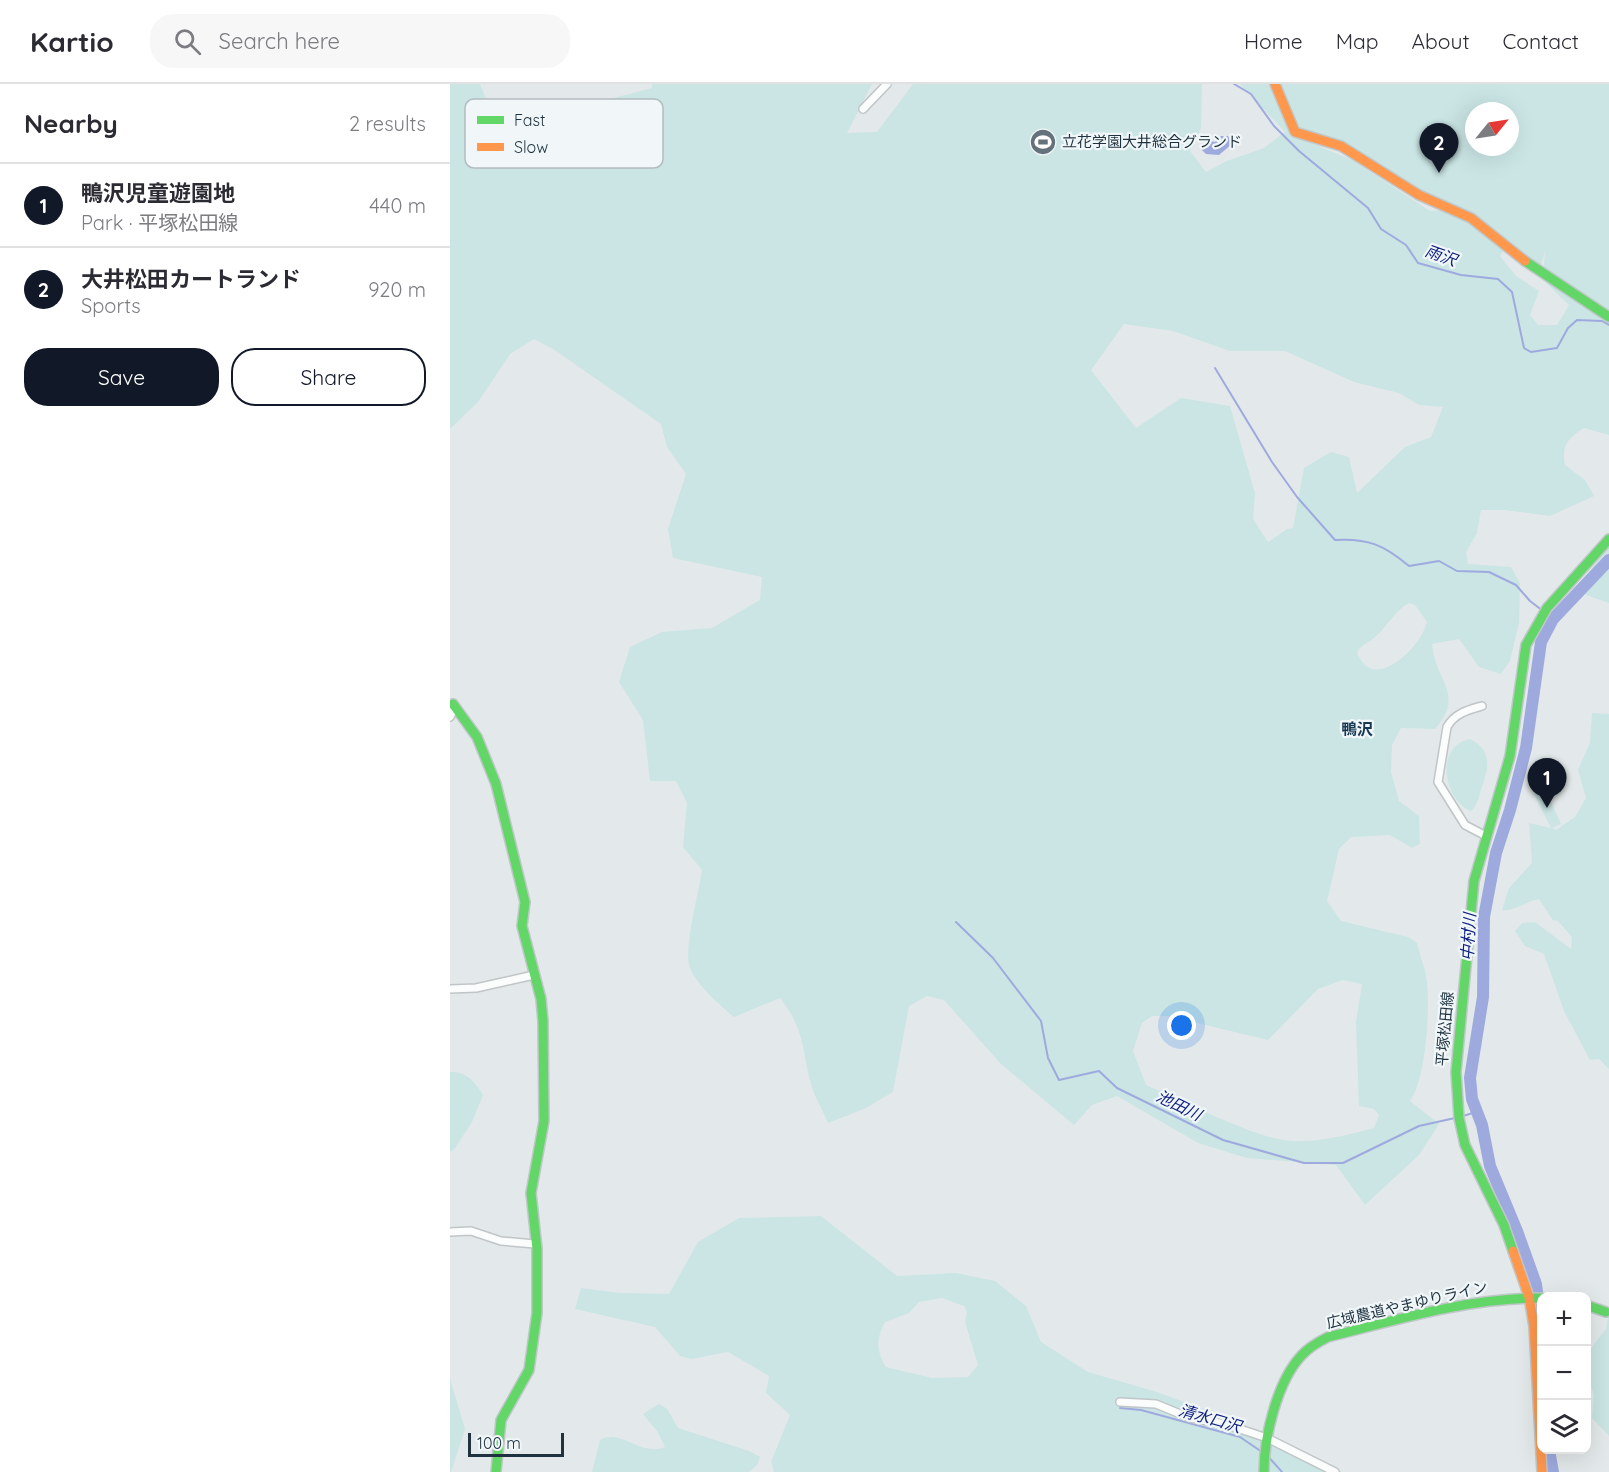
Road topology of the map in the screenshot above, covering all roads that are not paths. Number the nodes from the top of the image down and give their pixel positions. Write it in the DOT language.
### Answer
graph roads {
  1 [pos="887,84"];
  2 [pos="1275,84"];
  3 [pos="863,109"];
  4 [pos="1609,317"];
  5 [pos="1609,539"];
  6 [pos="454,706"];
  7 [pos="1482,706"];
  8 [pos="450,717"];
  9 [pos="1486,836"];
  10 [pos="534,975"];
  11 [pos="450,989"];
  12 [pos="450,1232"];
  13 [pos="535,1244"];
  14 [pos="1535,1298"];
  15 [pos="1591,1306"];
  16 [pos="1606,1312"];
  17 [pos="1538,1400"];
  18 [pos="1120,1402"];
  19 [pos="1267,1438"];
  20 [pos="1541,1454"];
  21 [pos="496,1472"];
  22 [pos="1264,1472"];
  23 [pos="1335,1472"];
  24 [pos="1542,1472"];
  1 -- 3 [label="street"];
  2 -- 4 [label="street"];
  5 -- 9 [label="street, 平塚松田線"];
  6 -- 8 [label="street"];
  6 -- 10 [label="street"];
  7 -- 9 [label="street"];
  9 -- 14 [label="street, 平塚松田線"];
  10 -- 11 [label="street"];
  10 -- 13 [label="street"];
  12 -- 13 [label="street"];
  13 -- 21 [label="street"];
  14 -- 17 [label="street, 平塚松田線"];
  14 -- 19 [label="street, 広域農道やまゆりライン"];
  15 -- 16 [label="street"];
  18 -- 19 [label="street"];
  19 -- 22 [label="street, 広域農道やまゆりライン"];
  19 -- 23 [label="street"];
  20 -- 24 [label="street, 平塚松田線"];
}
